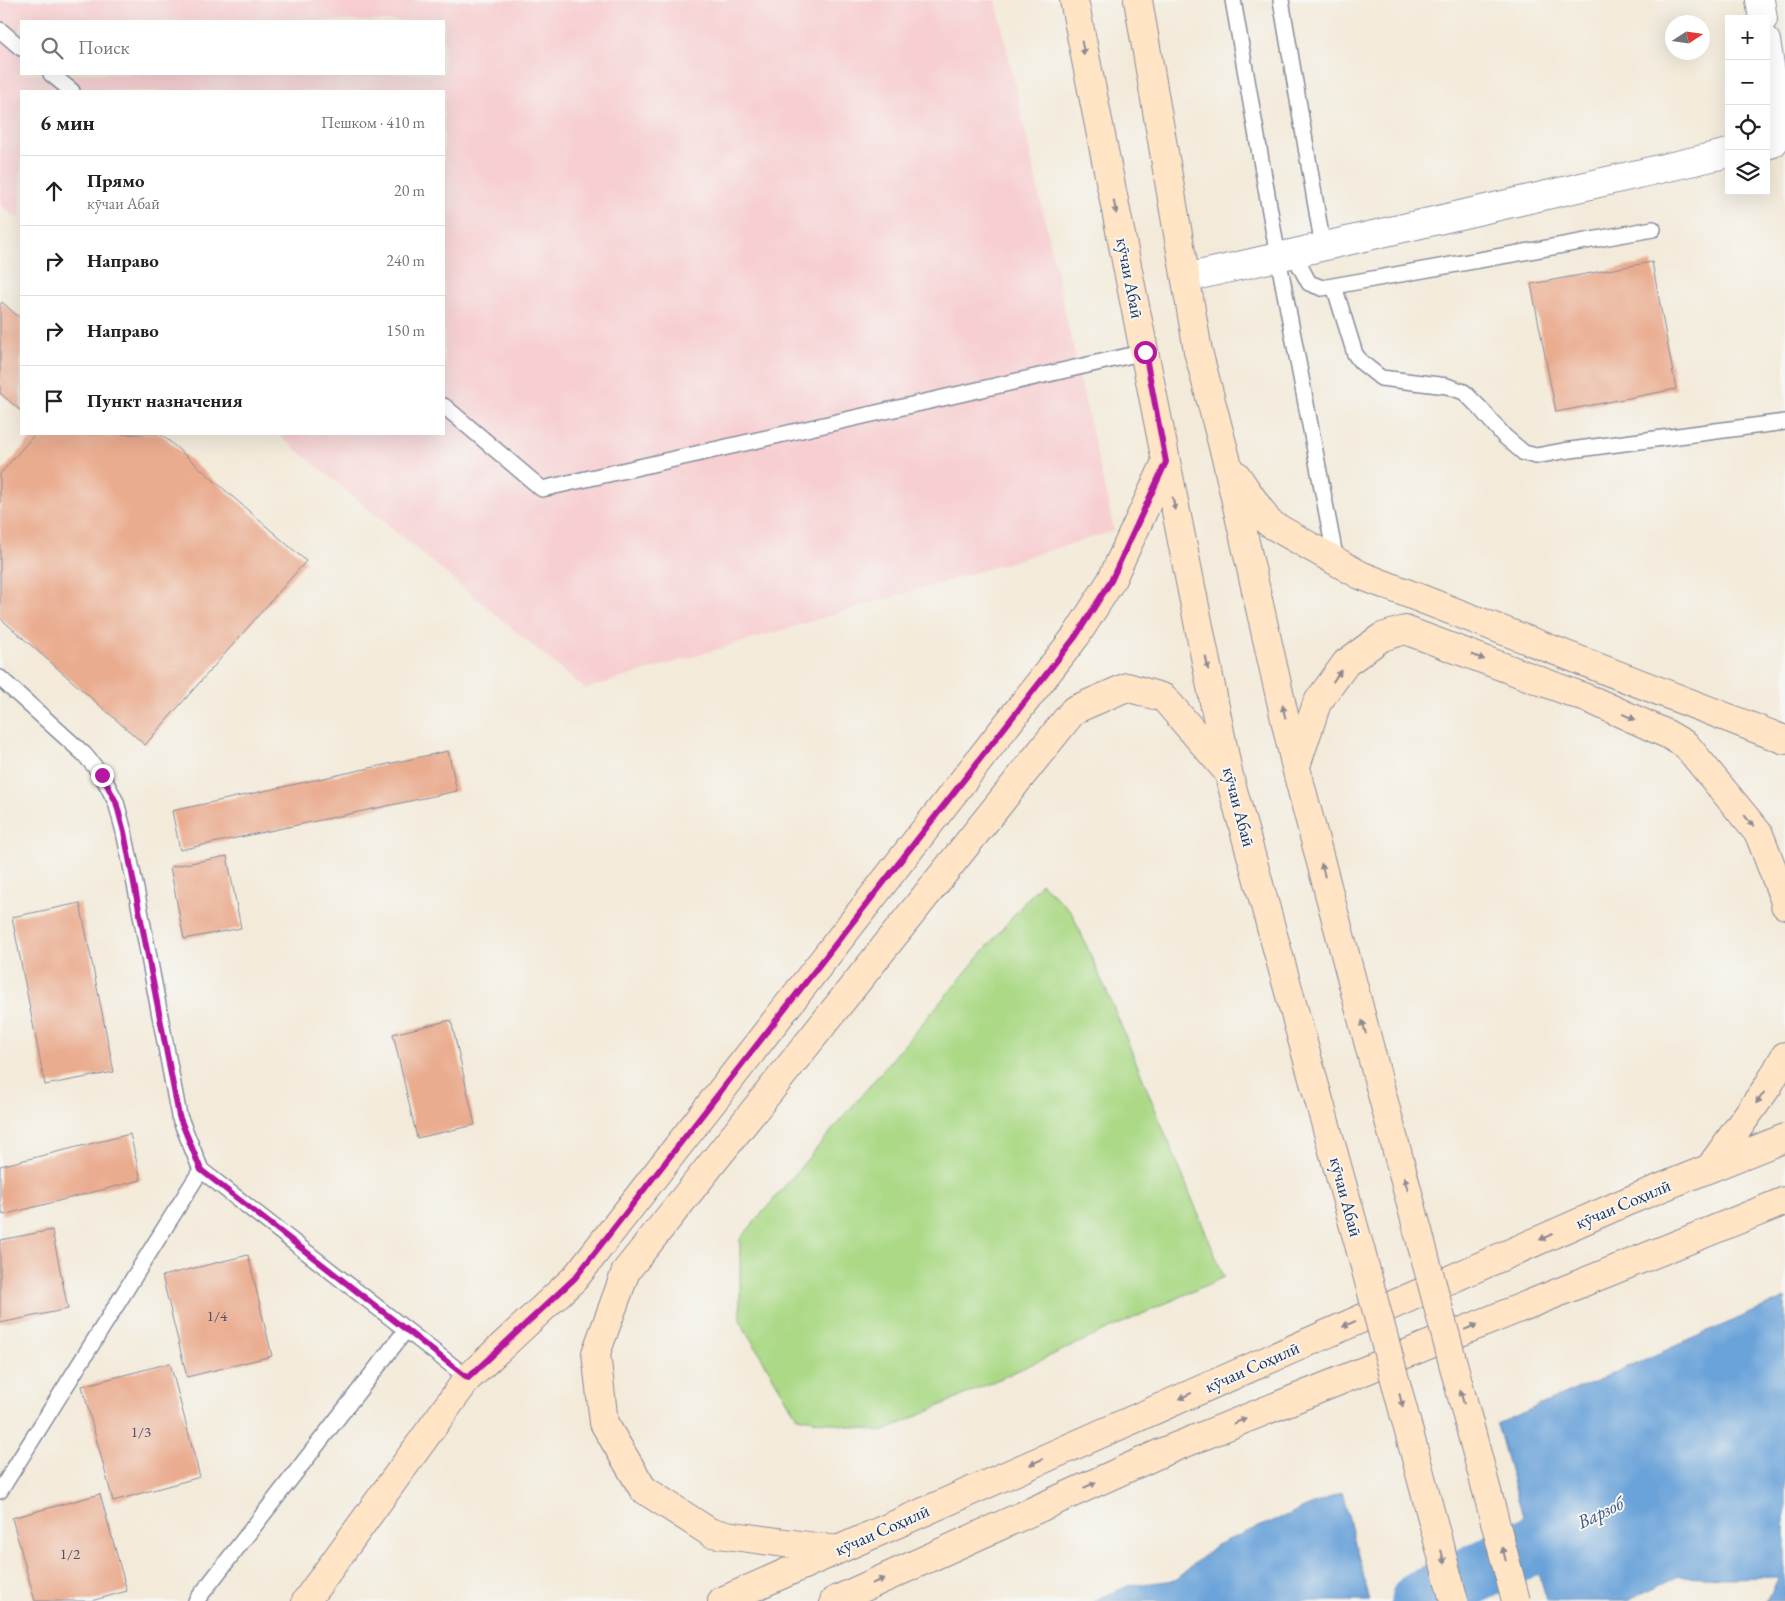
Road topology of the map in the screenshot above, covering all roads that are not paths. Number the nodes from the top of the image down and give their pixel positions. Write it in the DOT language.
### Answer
graph roads {
  1 [pos="1074,0"];
  2 [pos="1138,0"];
  3 [pos="1233,0"];
  4 [pos="1281,0"];
  5 [pos="1760,0"];
  6 [pos="1762,15"];
  7 [pos="0,30"];
  8 [pos="20,47"];
  9 [pos="1769,60"];
  10 [pos="52,75"];
  11 [pos="71,90"];
  12 [pos="1770,144"];
  13 [pos="1725,154"];
  14 [pos="1653,229"];
  15 [pos="1323,247"];
  16 [pos="1286,255"];
  17 [pos="1186,278"];
  18 [pos="1334,286"];
  19 [pos="1145,352"];
  20 [pos="445,407"];
  21 [pos="1785,422"];
  22 [pos="1166,462"];
  23 [pos="1228,462"];
  24 [pos="1336,561"];
  25 [pos="0,678"];
  26 [pos="1785,740"];
  27 [pos="1296,768"];
  28 [pos="1228,772"];
  29 [pos="1785,905"];
  30 [pos="1785,1056"];
  31 [pos="1785,1138"];
  32 [pos="1711,1166"];
  33 [pos="201,1170"];
  34 [pos="1785,1201"];
  35 [pos="406,1330"];
  36 [pos="468,1378"];
  37 [pos="0,1492"];
  38 [pos="838,1550"];
  39 [pos="196,1601"];
  40 [pos="306,1601"];
  41 [pos="722,1601"];
  42 [pos="834,1601"];
  43 [pos="1454,1601"];
  44 [pos="1516,1601"];
  1 -- 19 [label="main road, кӯчаи Абаӣ, one-way"];
  2 -- 17 [label="main road"];
  3 -- 16 [label="lane"];
  4 -- 15 [label="lane"];
  5 -- 6 [label="street"];
  7 -- 8 [label="lane"];
  9 -- 12 [label="street"];
  10 -- 11 [label="lane"];
  13 -- 15 [label="street"];
  14 -- 18 [label="lane"];
  15 -- 16 [label="street"];
  16 -- 17 [label="street"];
  16 -- 18 [label="lane"];
  16 -- 24 [label="lane"];
  17 -- 23 [label="main road"];
  18 -- 21 [label="lane"];
  19 -- 20 [label="lane"];
  19 -- 22 [label="main road, кӯчаи Абаӣ"];
  22 -- 28 [label="main road, кӯчаи Абаӣ, one-way"];
  22 -- 36 [label="main road"];
  23 -- 24 [label="main road"];
  27 -- 23 [label="main road, one-way"];
  24 -- 26 [label="main road"];
  25 -- 33 [label="lane"];
  27 -- 29 [label="main road, one-way"];
  44 -- 27 [label="main road, one-way, bridge"];
  28 -- 38 [label="main road"];
  28 -- 43 [label="main road, кӯчаи Абаӣ, one-way, bridge"];
  30 -- 32 [label="main road, one-way"];
  31 -- 32 [label="main road, кӯчаи Соҳилӣ"];
  32 -- 38 [label="main road, кӯчаи Соҳилӣ, one-way"];
  33 -- 35 [label="lane"];
  33 -- 37 [label="lane"];
  42 -- 34 [label="main road, one-way"];
  35 -- 36 [label="lane"];
  35 -- 39 [label="lane"];
  36 -- 40 [label="main road"];
  38 -- 41 [label="main road, кӯчаи Соҳилӣ"];
}
